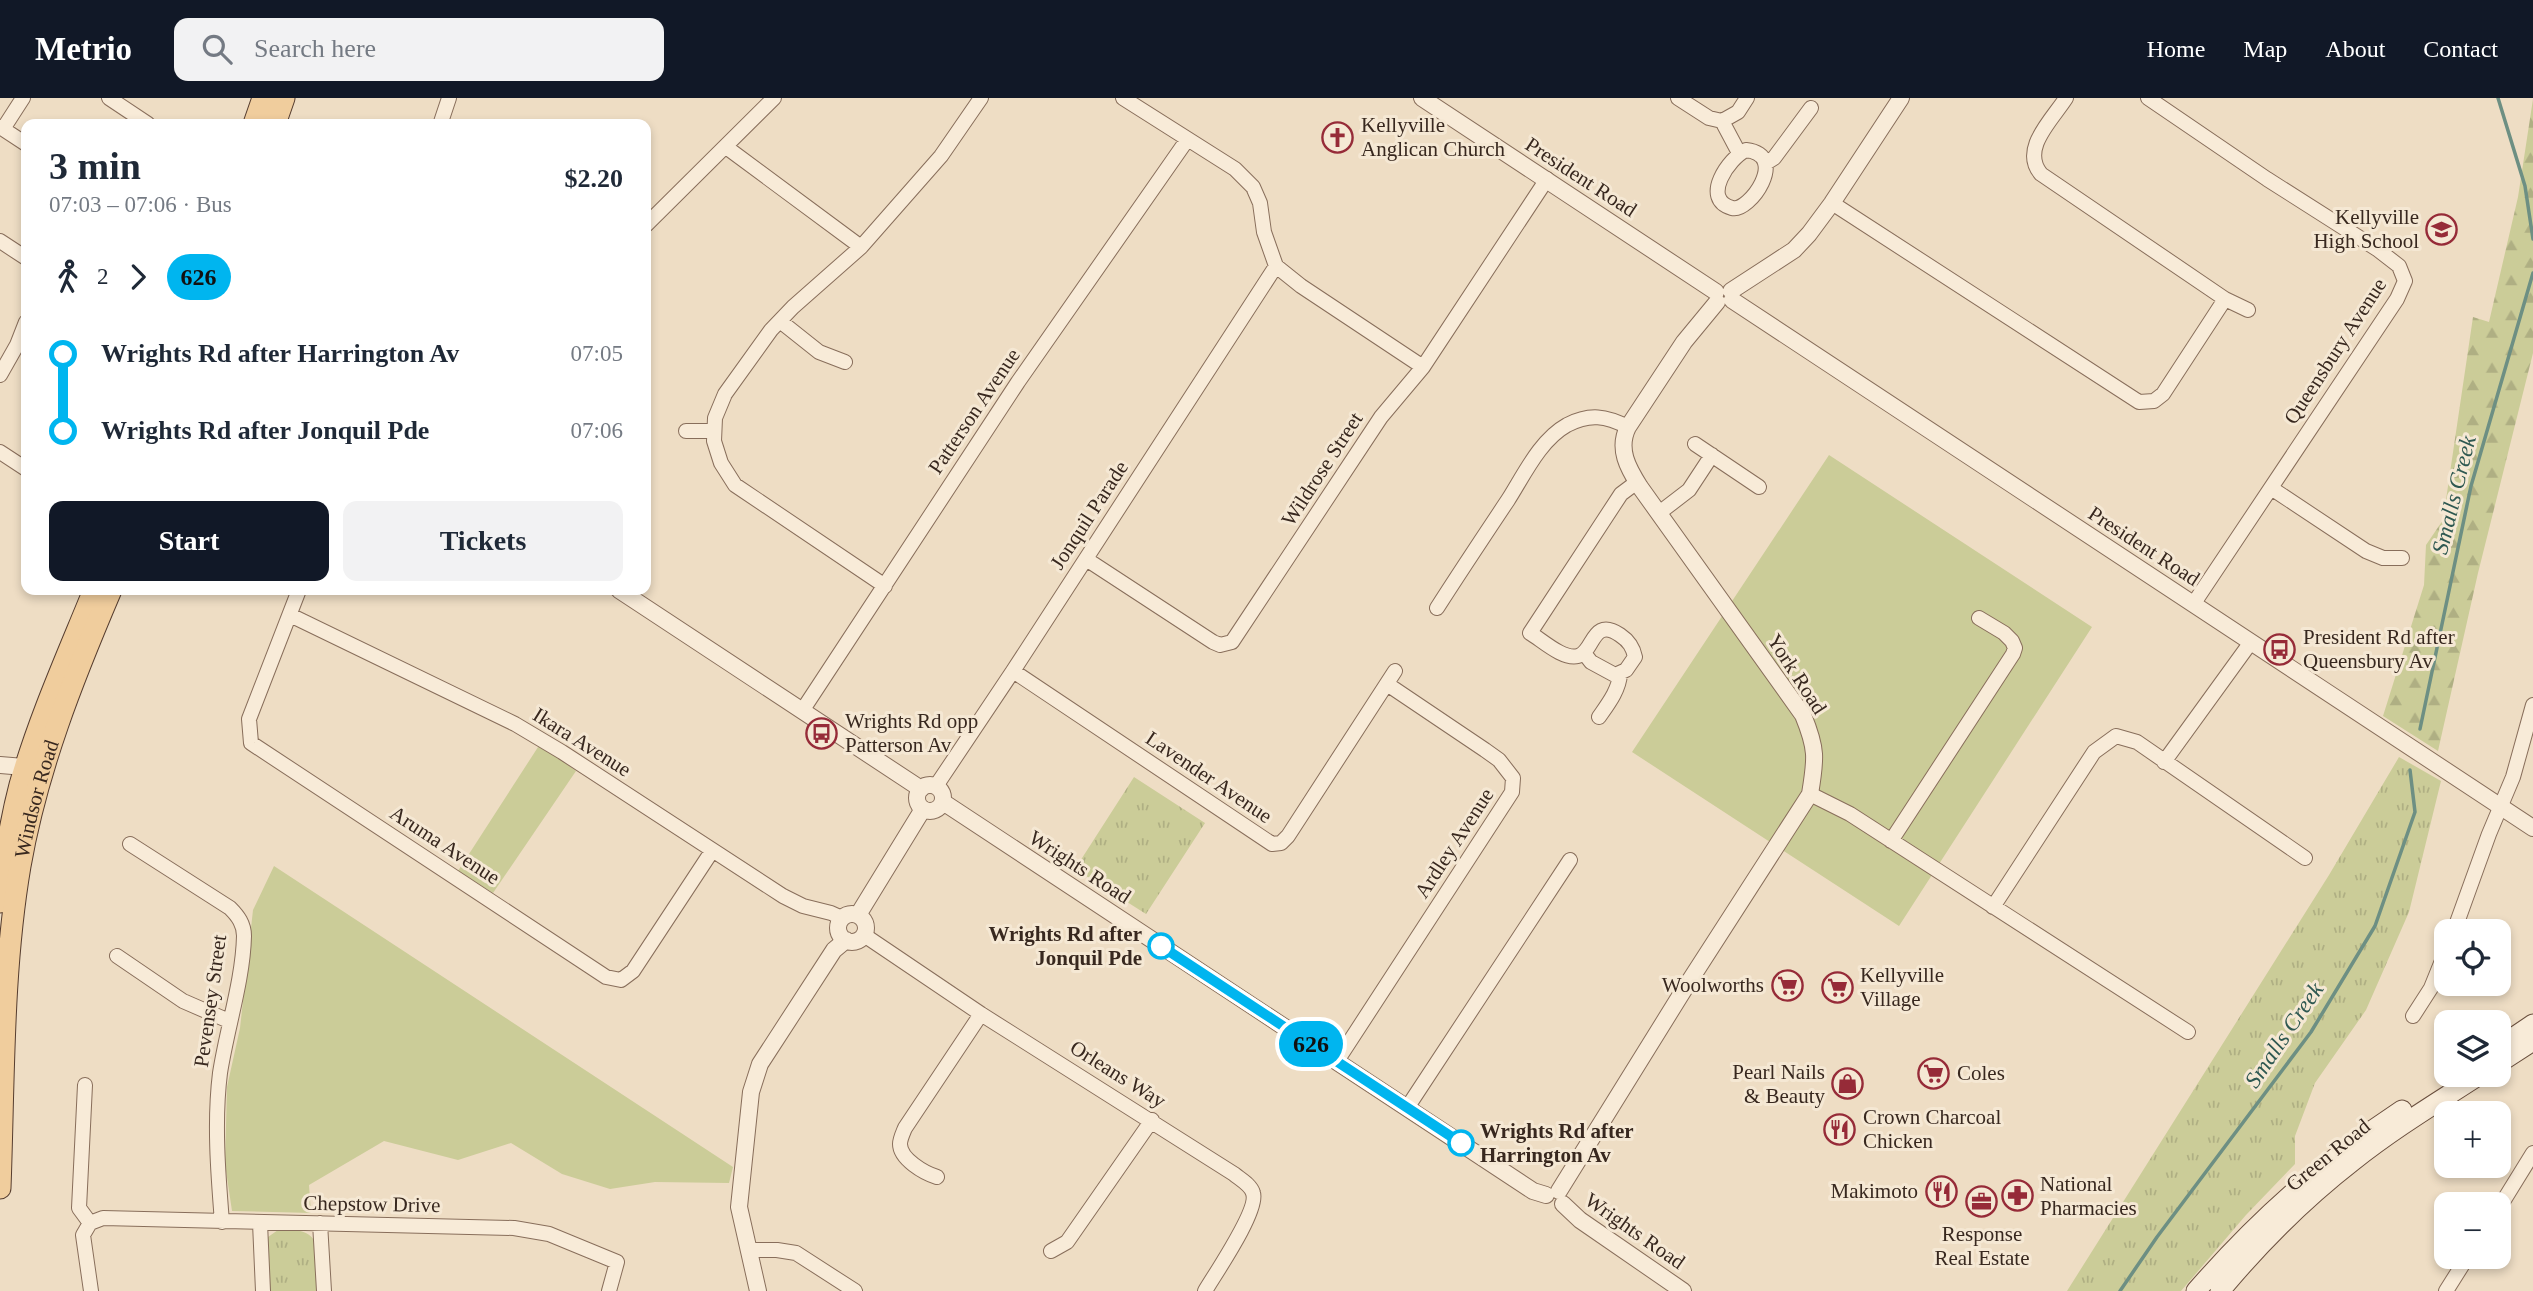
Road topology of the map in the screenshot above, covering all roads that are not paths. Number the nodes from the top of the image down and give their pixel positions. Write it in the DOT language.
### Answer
graph roads {
  1 [pos="23,98"];
  2 [pos="109,98"];
  3 [pos="263,98"];
  4 [pos="284,98"];
  5 [pos="449,98"];
  6 [pos="774,98"];
  7 [pos="981,98"];
  8 [pos="1123,98"];
  9 [pos="1422,98"];
  10 [pos="1678,98"];
  11 [pos="1747,98"];
  12 [pos="1901,98"];
  13 [pos="2066,98"];
  14 [pos="2148,98"];
  15 [pos="1811,108"];
  16 [pos="140,119"];
  17 [pos="256,119"];
  18 [pos="277,119"];
  19 [pos="442,119"];
  20 [pos="1726,119"];
  21 [pos="2,128"];
  22 [pos="1187,140"];
  23 [pos="21,141"];
  24 [pos="726,147"];
  25 [pos="1743,152"];
  26 [pos="1766,163"];
  27 [pos="1548,179"];
  28 [pos="1832,203"];
  29 [pos="651,220"];
  30 [pos="0,241"];
  31 [pos="861,247"];
  32 [pos="21,255"];
  33 [pos="1276,266"];
  34 [pos="1724,296"];
  35 [pos="2225,299"];
  36 [pos="2248,310"];
  37 [pos="780,321"];
  38 [pos="21,335"];
  39 [pos="845,362"];
  40 [pos="1423,367"];
  41 [pos="0,375"];
  42 [pos="1628,427"];
  43 [pos="687,431"];
  44 [pos="713,431"];
  45 [pos="1695,444"];
  46 [pos="0,452"];
  47 [pos="1712,455"];
  48 [pos="21,466"];
  49 [pos="1637,482"];
  50 [pos="1759,487"];
  51 [pos="2271,488"];
  52 [pos="1659,513"];
  53 [pos="2402,558"];
  54 [pos="1086,559"];
  55 [pos="885,586"];
  56 [pos="92,595"];
  57 [pos="109,595"];
  58 [pos="297,595"];
  59 [pos="628,595"];
  60 [pos="2193,603"];
  61 [pos="1437,608"];
  62 [pos="290,615"];
  63 [pos="1979,618"];
  64 [pos="2251,642"];
  65 [pos="1584,653"];
  66 [pos="1013,671"];
  67 [pos="1620,674"];
  68 [pos="1391,678"];
  69 [pos="2533,705"];
  70 [pos="802,711"];
  71 [pos="1599,717"];
  72 [pos="2164,762"];
  73 [pos="0,765"];
  74 [pos="34,768"];
  75 [pos="928,787"];
  76 [pos="1810,794"];
  77 [pos="943,802"];
  78 [pos="2500,806"];
  79 [pos="923,809"];
  80 [pos="2533,828"];
  81 [pos="1891,841"];
  82 [pos="130,844"];
  83 [pos="712,851"];
  84 [pos="2305,858"];
  85 [pos="1570,860"];
  86 [pos="0,902"];
  87 [pos="1993,907"];
  88 [pos="850,917"];
  89 [pos="2458,919"];
  90 [pos="864,935"];
  91 [pos="846,940"];
  92 [pos="117,956"];
  93 [pos="2434,981"];
  94 [pos="981,1014"];
  95 [pos="2413,1016"];
  96 [pos="229,1021"];
  97 [pos="2533,1024"];
  98 [pos="2188,1032"];
  99 [pos="2511,1039"];
  100 [pos="2533,1041"];
  101 [pos="2511,1055"];
  102 [pos="1337,1061"];
  103 [pos="85,1085"];
  104 [pos="2437,1087"];
  105 [pos="2462,1087"];
  106 [pos="1407,1108"];
  107 [pos="1152,1120"];
  108 [pos="2533,1153"];
  109 [pos="937,1177"];
  110 [pos="0,1188"];
  111 [pos="2509,1192"];
  112 [pos="1556,1197"];
  113 [pos="222,1222"];
  114 [pos="90,1223"];
  115 [pos="260,1223"];
  116 [pos="320,1223"];
  117 [pos="750,1250"];
  118 [pos="1051,1251"];
  119 [pos="2460,1269"];
  120 [pos="91,1291"];
  121 [pos="263,1291"];
  122 [pos="324,1291"];
  123 [pos="609,1291"];
  124 [pos="758,1291"];
  125 [pos="855,1291"];
  126 [pos="1205,1291"];
  127 [pos="1683,1291"];
  128 [pos="2196,1291"];
  129 [pos="2220,1291"];
  130 [pos="2446,1291"];
  1 -- 21 [label="street"];
  2 -- 16 [label="street"];
  3 -- 17 [label="main road"];
  4 -- 18 [label="main road"];
  5 -- 19 [label="street"];
  6 -- 24 [label="street"];
  7 -- 31 [label="street"];
  8 -- 22 [label="street"];
  9 -- 27 [label="street, President Road"];
  10 -- 20 [label="street"];
  11 -- 20 [label="street"];
  12 -- 28 [label="street"];
  13 -- 35 [label="street"];
  14 -- 51 [label="street, Queensbury Avenue"];
  15 -- 26 [label="street"];
  20 -- 25 [label="street"];
  21 -- 23 [label="street"];
  22 -- 33 [label="street"];
  22 -- 55 [label="street, Patterson Avenue"];
  24 -- 29 [label="street"];
  24 -- 31 [label="street"];
  25 -- 26 [label="street"];
  25 -- 26 [label="street"];
  27 -- 34 [label="street, President Road"];
  27 -- 40 [label="street, Wildrose Street"];
  28 -- 34 [label="street"];
  28 -- 35 [label="street"];
  30 -- 32 [label="street"];
  31 -- 37 [label="street"];
  33 -- 40 [label="street"];
  33 -- 54 [label="street, Jonquil Parade"];
  34 -- 42 [label="street"];
  34 -- 60 [label="street, President Road"];
  35 -- 36 [label="street"];
  37 -- 39 [label="street"];
  37 -- 44 [label="street"];
  38 -- 41 [label="street"];
  40 -- 54 [label="street, Wildrose Street"];
  42 -- 49 [label="street, York Road"];
  42 -- 61 [label="street"];
  43 -- 44 [label="street"];
  44 -- 55 [label="street"];
  45 -- 47 [label="street"];
  46 -- 48 [label="street"];
  47 -- 50 [label="street"];
  47 -- 52 [label="street"];
  49 -- 52 [label="street, York Road"];
  49 -- 65 [label="street"];
  51 -- 53 [label="street"];
  51 -- 60 [label="street, Queensbury Avenue"];
  52 -- 76 [label="street, York Road"];
  54 -- 66 [label="street, Jonquil Parade"];
  55 -- 70 [label="street, Patterson Avenue"];
  56 -- 74 [label="main road, Windsor Road"];
  57 -- 74 [label="main road, Windsor Road"];
  58 -- 62 [label="street, Aruma Avenue"];
  59 -- 70 [label="street"];
  60 -- 64 [label="street, President Road"];
  62 -- 83 [label="street, Ikara Avenue"];
  62 -- 83 [label="street, Aruma Avenue"];
  63 -- 81 [label="street"];
  64 -- 72 [label="street"];
  64 -- 78 [label="street, President Road"];
  65 -- 67 [label="street"];
  65 -- 67 [label="street"];
  66 -- 68 [label="street, Lavender Avenue"];
  66 -- 75 [label="street, Jonquil Parade"];
  67 -- 71 [label="street"];
  68 -- 102 [label="street, Ardley Avenue"];
  69 -- 78 [label="street"];
  70 -- 75 [label="street"];
  72 -- 84 [label="street"];
  72 -- 87 [label="street"];
  73 -- 74 [label="street"];
  74 -- 86 [label="main road, Windsor Road"];
  74 -- 110 [label="main road, Windsor Road"];
  75 -- 77 [label="street"];
  75 -- 79 [label="street"];
  76 -- 81 [label="street"];
  76 -- 112 [label="street, York Road"];
  77 -- 79 [label="street"];
  77 -- 102 [label="street, Wrights Road"];
  78 -- 80 [label="street, President Road"];
  78 -- 89 [label="street"];
  79 -- 88 [label="street"];
  81 -- 87 [label="street"];
  82 -- 96 [label="street, Pevensey Street"];
  83 -- 88 [label="street, Ikara Avenue"];
  85 -- 106 [label="street"];
  87 -- 98 [label="street"];
  88 -- 90 [label="street"];
  88 -- 91 [label="street"];
  90 -- 91 [label="street"];
  90 -- 94 [label="street, Orleans Way"];
  91 -- 117 [label="street"];
  92 -- 96 [label="street"];
  93 -- 95 [label="street"];
  94 -- 107 [label="street, Orleans Way"];
  94 -- 109 [label="street"];
  96 -- 113 [label="street, Pevensey Street"];
  97 -- 99 [label="main road"];
  100 -- 101 [label="main road"];
  102 -- 106 [label="street, Wrights Road"];
  103 -- 114 [label="street"];
  104 -- 128 [label="main road, Green Road"];
  105 -- 129 [label="main road, Green Road"];
  106 -- 112 [label="street, Wrights Road"];
  107 -- 118 [label="street"];
  107 -- 126 [label="street, Orleans Way"];
  108 -- 111 [label="street"];
  112 -- 127 [label="street, Wrights Road"];
  113 -- 114 [label="street, Chepstow Drive"];
  113 -- 115 [label="street, Chepstow Drive"];
  114 -- 120 [label="street"];
  115 -- 116 [label="street, Chepstow Drive"];
  115 -- 121 [label="street"];
  116 -- 122 [label="street"];
  116 -- 123 [label="street, Chepstow Drive"];
  117 -- 124 [label="street"];
  117 -- 125 [label="street"];
  119 -- 130 [label="street"];
}
